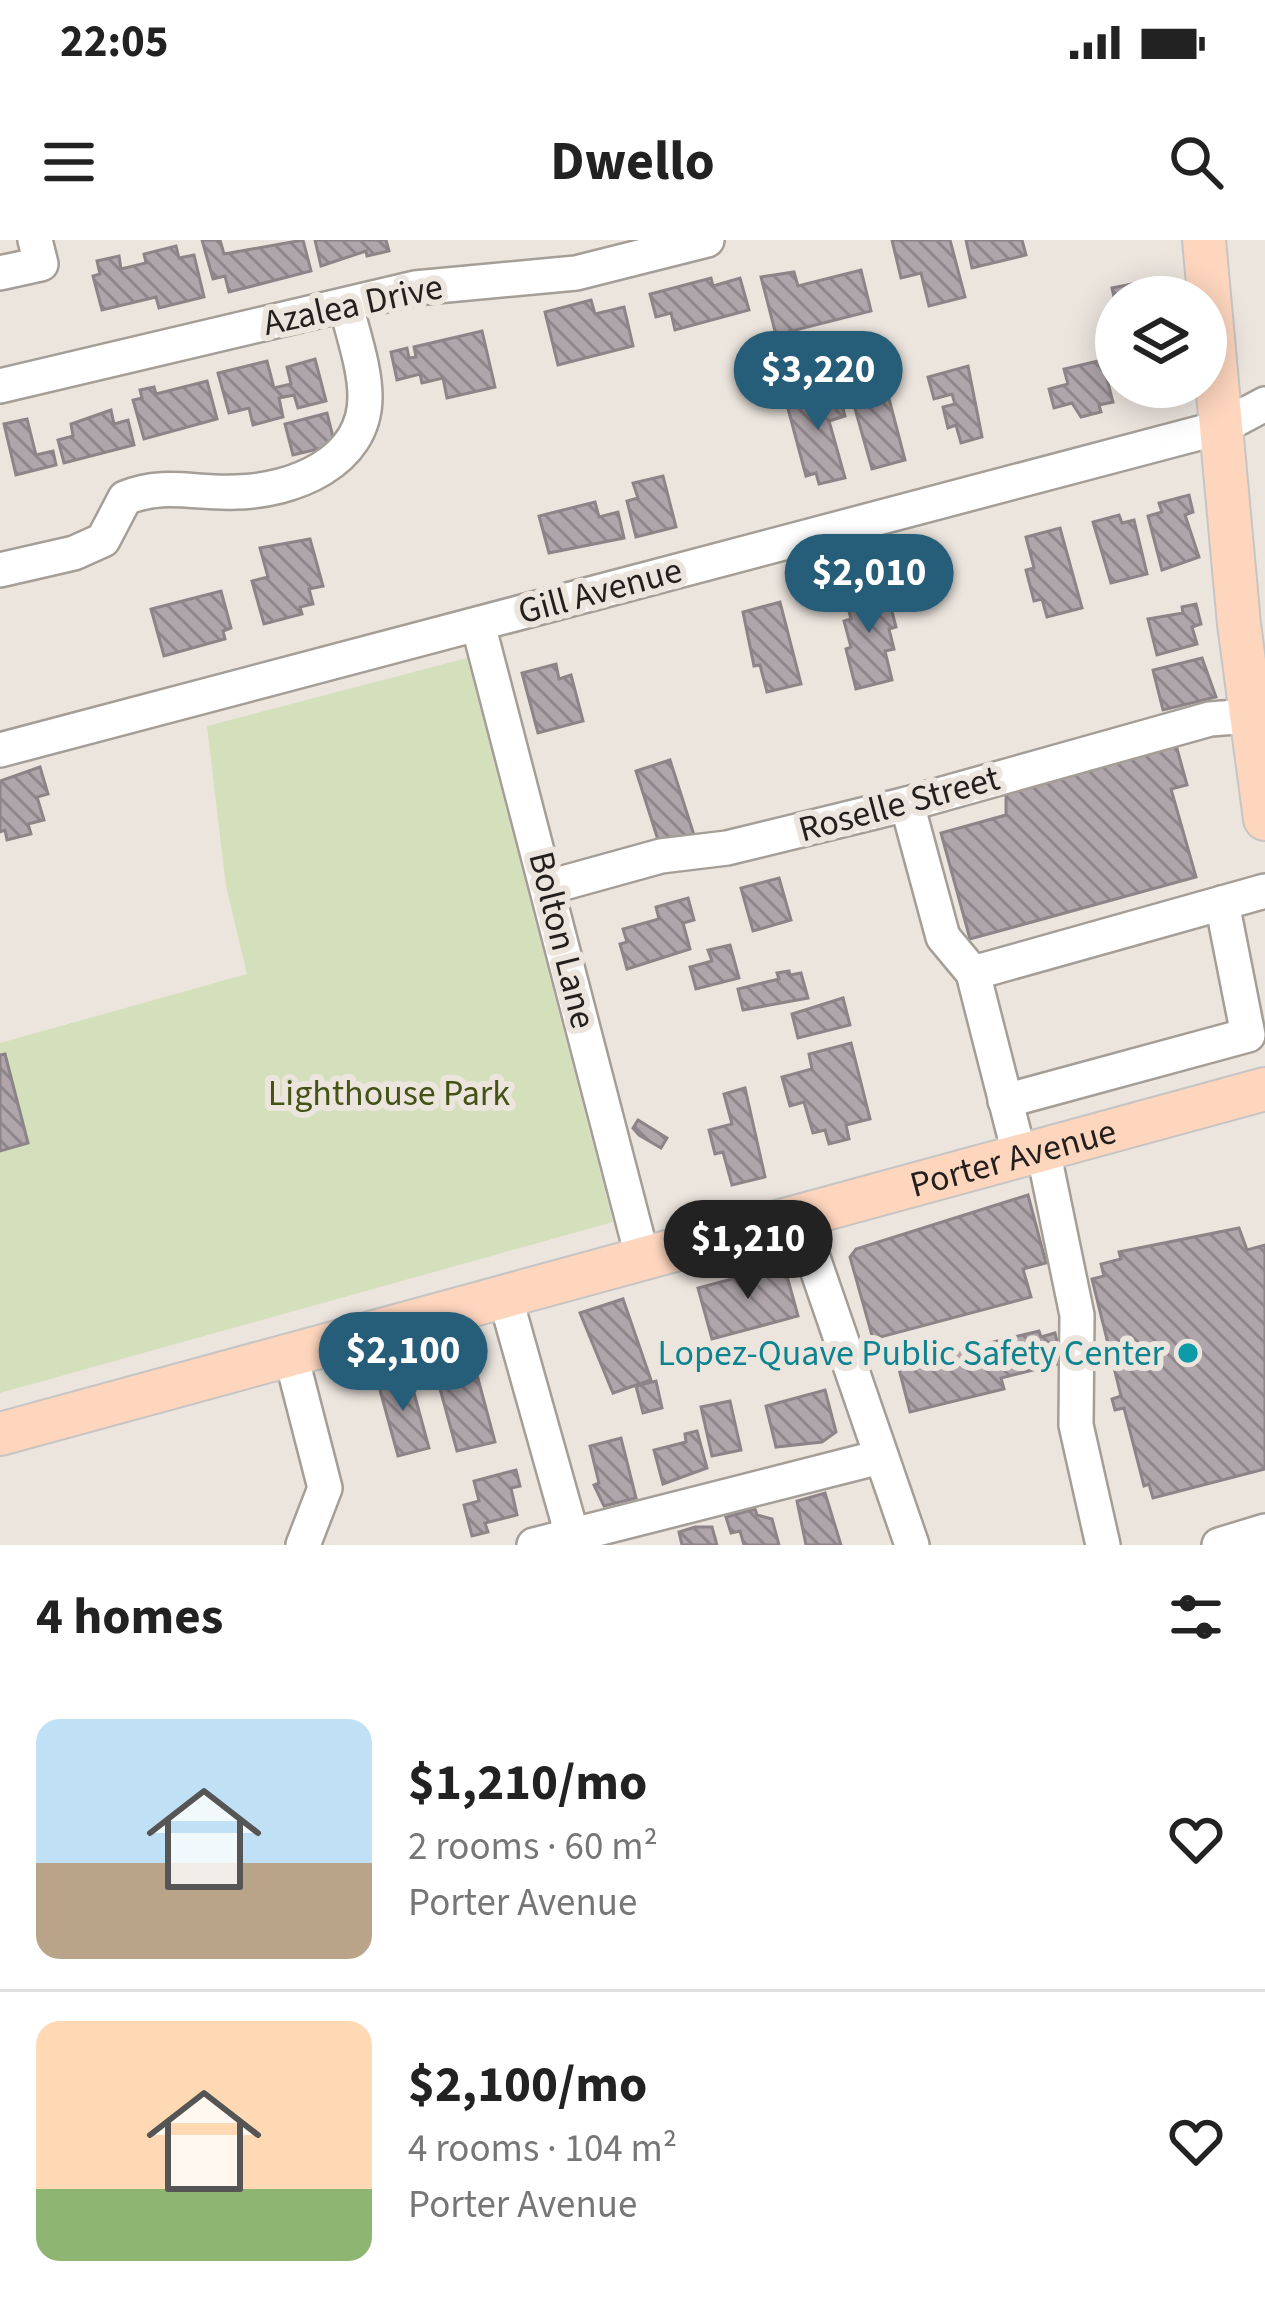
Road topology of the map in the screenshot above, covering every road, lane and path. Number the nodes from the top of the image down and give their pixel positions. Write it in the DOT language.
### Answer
graph roads {
  1 [pos="35,240"];
  2 [pos="707,240"];
  3 [pos="1204,240"];
  4 [pos="0,273"];
  5 [pos="346,305"];
  6 [pos="0,386"];
  7 [pos="1265,404"];
  8 [pos="1222,427"];
  9 [pos="0,571"];
  10 [pos="478,624"];
  11 [pos="1249,716"];
  12 [pos="0,750"];
  13 [pos="908,804"];
  14 [pos="1265,819"];
  15 [pos="549,887"];
  16 [pos="1265,891"];
  17 [pos="1222,903"];
  18 [pos="973,973"];
  19 [pos="1248,1035"];
  20 [pos="1263,1090"];
  21 [pos="1006,1101"];
  22 [pos="1031,1154"];
  23 [pos="799,1217"];
  24 [pos="642,1256"];
  25 [pos="504,1293"];
  26 [pos="290,1352"];
  27 [pos="1,1433"];
  28 [pos="880,1456"];
  29 [pos="1265,1531"];
  30 [pos="572,1535"];
  31 [pos="304,1545"];
  32 [pos="534,1545"];
  33 [pos="912,1545"];
  34 [pos="1103,1545"];
  35 [pos="1219,1545"];
  1 -- 4 [label="street"];
  2 -- 5 [label="street, Azalea Drive"];
  3 -- 8 [label="main road"];
  5 -- 6 [label="street, Azalea Drive"];
  5 -- 9 [label="street"];
  7 -- 8 [label="street, Gill Avenue"];
  8 -- 10 [label="street, Gill Avenue"];
  8 -- 11 [label="main road"];
  10 -- 12 [label="street, Gill Avenue"];
  10 -- 15 [label="street, Bolton Lane"];
  11 -- 13 [label="street, Roselle Street"];
  11 -- 14 [label="main road"];
  13 -- 15 [label="street, Roselle Street"];
  13 -- 18 [label="street"];
  15 -- 24 [label="street, Bolton Lane"];
  16 -- 17 [label="street"];
  17 -- 18 [label="street"];
  17 -- 19 [label="street"];
  18 -- 21 [label="street"];
  19 -- 20 [label="street"];
  19 -- 21 [label="street"];
  20 -- 22 [label="main road, Porter Avenue"];
  21 -- 22 [label="street"];
  22 -- 23 [label="main road, Porter Avenue"];
  22 -- 34 [label="street"];
  23 -- 24 [label="main road, Porter Avenue"];
  23 -- 28 [label="street"];
  24 -- 25 [label="main road, Porter Avenue"];
  25 -- 26 [label="main road, Porter Avenue"];
  25 -- 30 [label="street"];
  26 -- 27 [label="main road, Porter Avenue"];
  26 -- 31 [label="street"];
  28 -- 30 [label="street"];
  28 -- 33 [label="street"];
  29 -- 35 [label="street"];
  30 -- 32 [label="street"];
}
